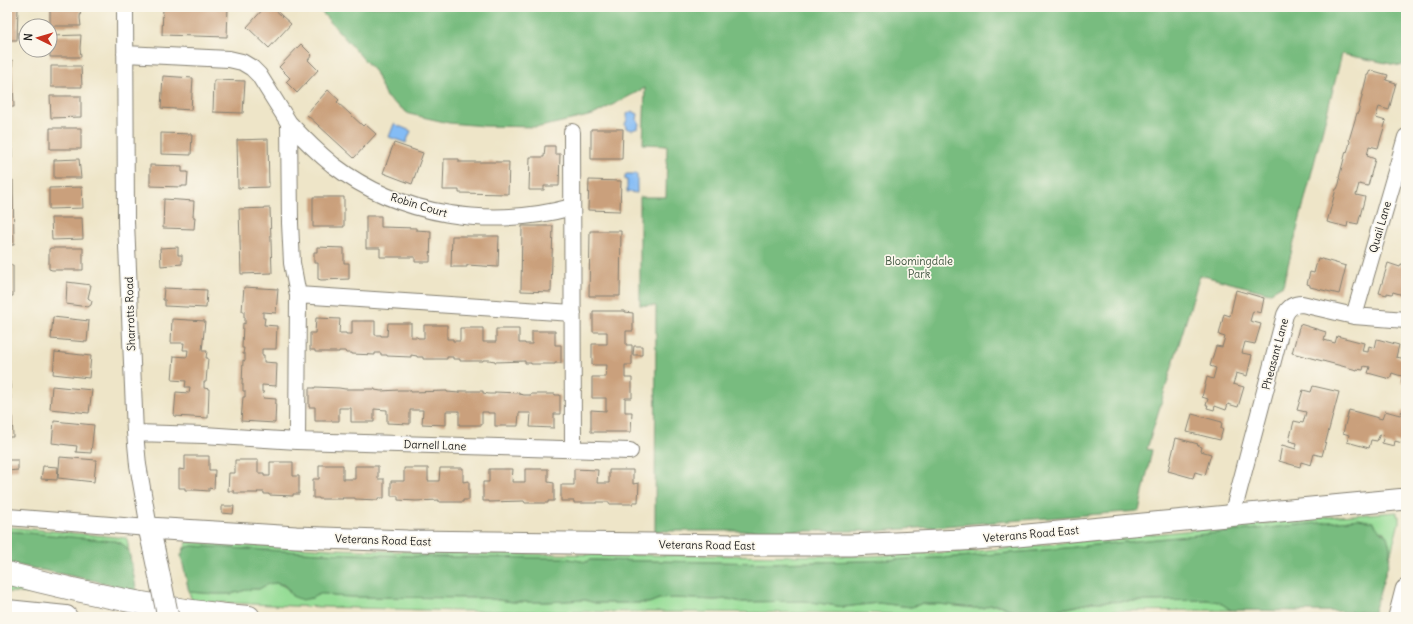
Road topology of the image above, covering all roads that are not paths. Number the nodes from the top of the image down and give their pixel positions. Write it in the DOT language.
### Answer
graph roads {
  1 [pos="125,7"];
  2 [pos="125,54"];
  3 [pos="289,123"];
  4 [pos="572,132"];
  5 [pos="1406,137"];
  6 [pos="572,207"];
  7 [pos="298,295"];
  8 [pos="573,313"];
  9 [pos="1354,316"];
  10 [pos="1406,320"];
  11 [pos="135,433"];
  12 [pos="297,441"];
  13 [pos="572,449"];
  14 [pos="630,451"];
  15 [pos="1406,499"];
  16 [pos="1232,516"];
  17 [pos="7,517"];
  18 [pos="149,528"];
  19 [pos="7,573"];
  20 [pos="1406,590"];
  21 [pos="7,612"];
  22 [pos="66,617"];
  23 [pos="168,617"];
  24 [pos="249,617"];
  25 [pos="1399,617"];
  1 -- 2 [label="street, Sharrotts Road"];
  2 -- 3 [label="street, Robin Court"];
  2 -- 11 [label="street, Sharrotts Road"];
  3 -- 6 [label="street, Robin Court"];
  3 -- 7 [label="street"];
  4 -- 6 [label="street"];
  5 -- 9 [label="street, Quail Lane"];
  6 -- 8 [label="street"];
  7 -- 8 [label="street"];
  7 -- 12 [label="street"];
  8 -- 13 [label="street"];
  9 -- 10 [label="street, Pheasant Lane"];
  9 -- 16 [label="street, Pheasant Lane"];
  11 -- 12 [label="street, Darnell Lane"];
  11 -- 18 [label="street, Sharrotts Road"];
  12 -- 13 [label="street, Darnell Lane"];
  13 -- 14 [label="street, Darnell Lane"];
  15 -- 16 [label="street, Veterans Road East"];
  16 -- 18 [label="street, Veterans Road East"];
  17 -- 18 [label="street, Veterans Road East"];
  18 -- 23 [label="street, Sharrotts Road, bridge"];
  19 -- 24 [label="highway"];
  20 -- 25 [label="street"];
  21 -- 22 [label="highway"];
}
